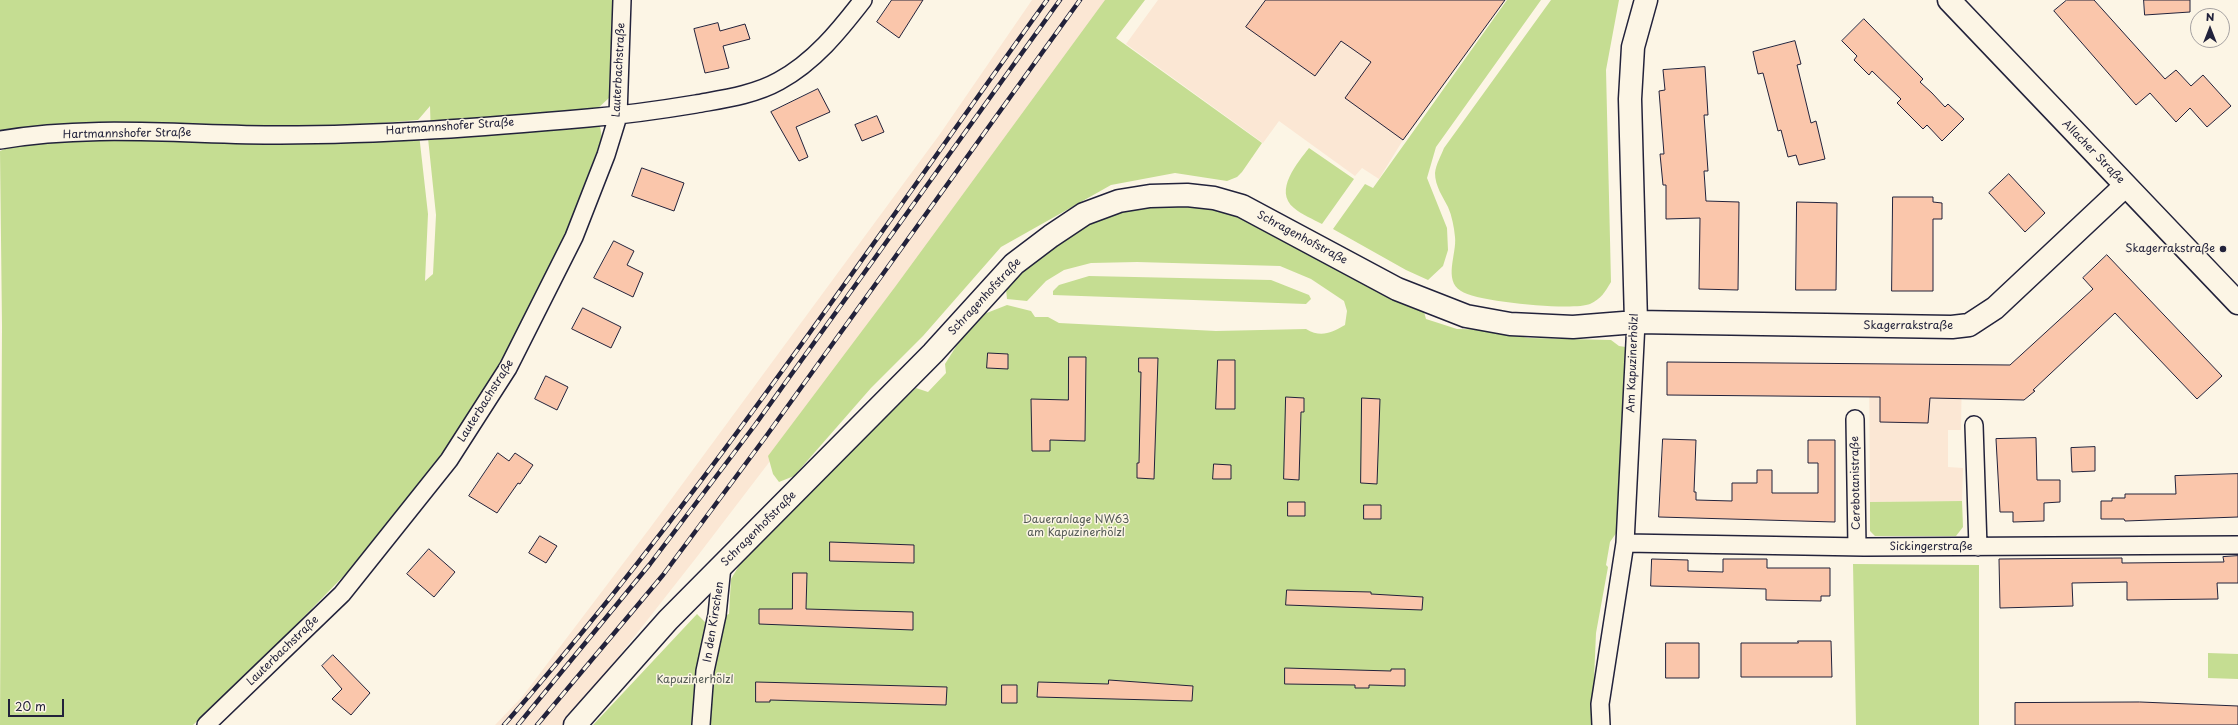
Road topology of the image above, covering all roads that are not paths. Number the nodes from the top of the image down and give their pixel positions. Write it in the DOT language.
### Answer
graph roads {
  1 [pos="622,0"];
  2 [pos="863,0"];
  3 [pos="1646,0"];
  4 [pos="1949,0"];
  5 [pos="618,116"];
  6 [pos="0,140"];
  7 [pos="2125,186"];
  8 [pos="2238,303"];
  9 [pos="1636,322"];
  10 [pos="1855,419"];
  11 [pos="1974,425"];
  12 [pos="1625,543"];
  13 [pos="2238,545"];
  14 [pos="1858,547"];
  15 [pos="1978,547"];
  16 [pos="722,566"];
  17 [pos="206,725"];
  18 [pos="575,725"];
  19 [pos="701,725"];
  20 [pos="1601,725"];
  1 -- 5 [label="street, Lauterbachstraße"];
  2 -- 5 [label="street, Hartmannshofer Straße"];
  3 -- 9 [label="street, Am Kapuzinerhölzl"];
  4 -- 7 [label="street, Allacher Straße"];
  5 -- 6 [label="street, Hartmannshofer Straße"];
  5 -- 17 [label="street, Lauterbachstraße"];
  7 -- 8 [label="street, Allacher Straße"];
  7 -- 9 [label="street, Skagerrakstraße"];
  9 -- 12 [label="street, Am Kapuzinerhölzl"];
  9 -- 16 [label="street, Schragenhofstraße"];
  10 -- 14 [label="street, Cerebotanistraße"];
  11 -- 15 [label="street"];
  12 -- 14 [label="street, Sickingerstraße"];
  12 -- 20 [label="street, Am Kapuzinerhölzl"];
  13 -- 15 [label="street, Sickingerstraße"];
  14 -- 15 [label="street, Sickingerstraße"];
  16 -- 18 [label="street, Schragenhofstraße"];
  16 -- 19 [label="street, In den Kirschen"];
}
